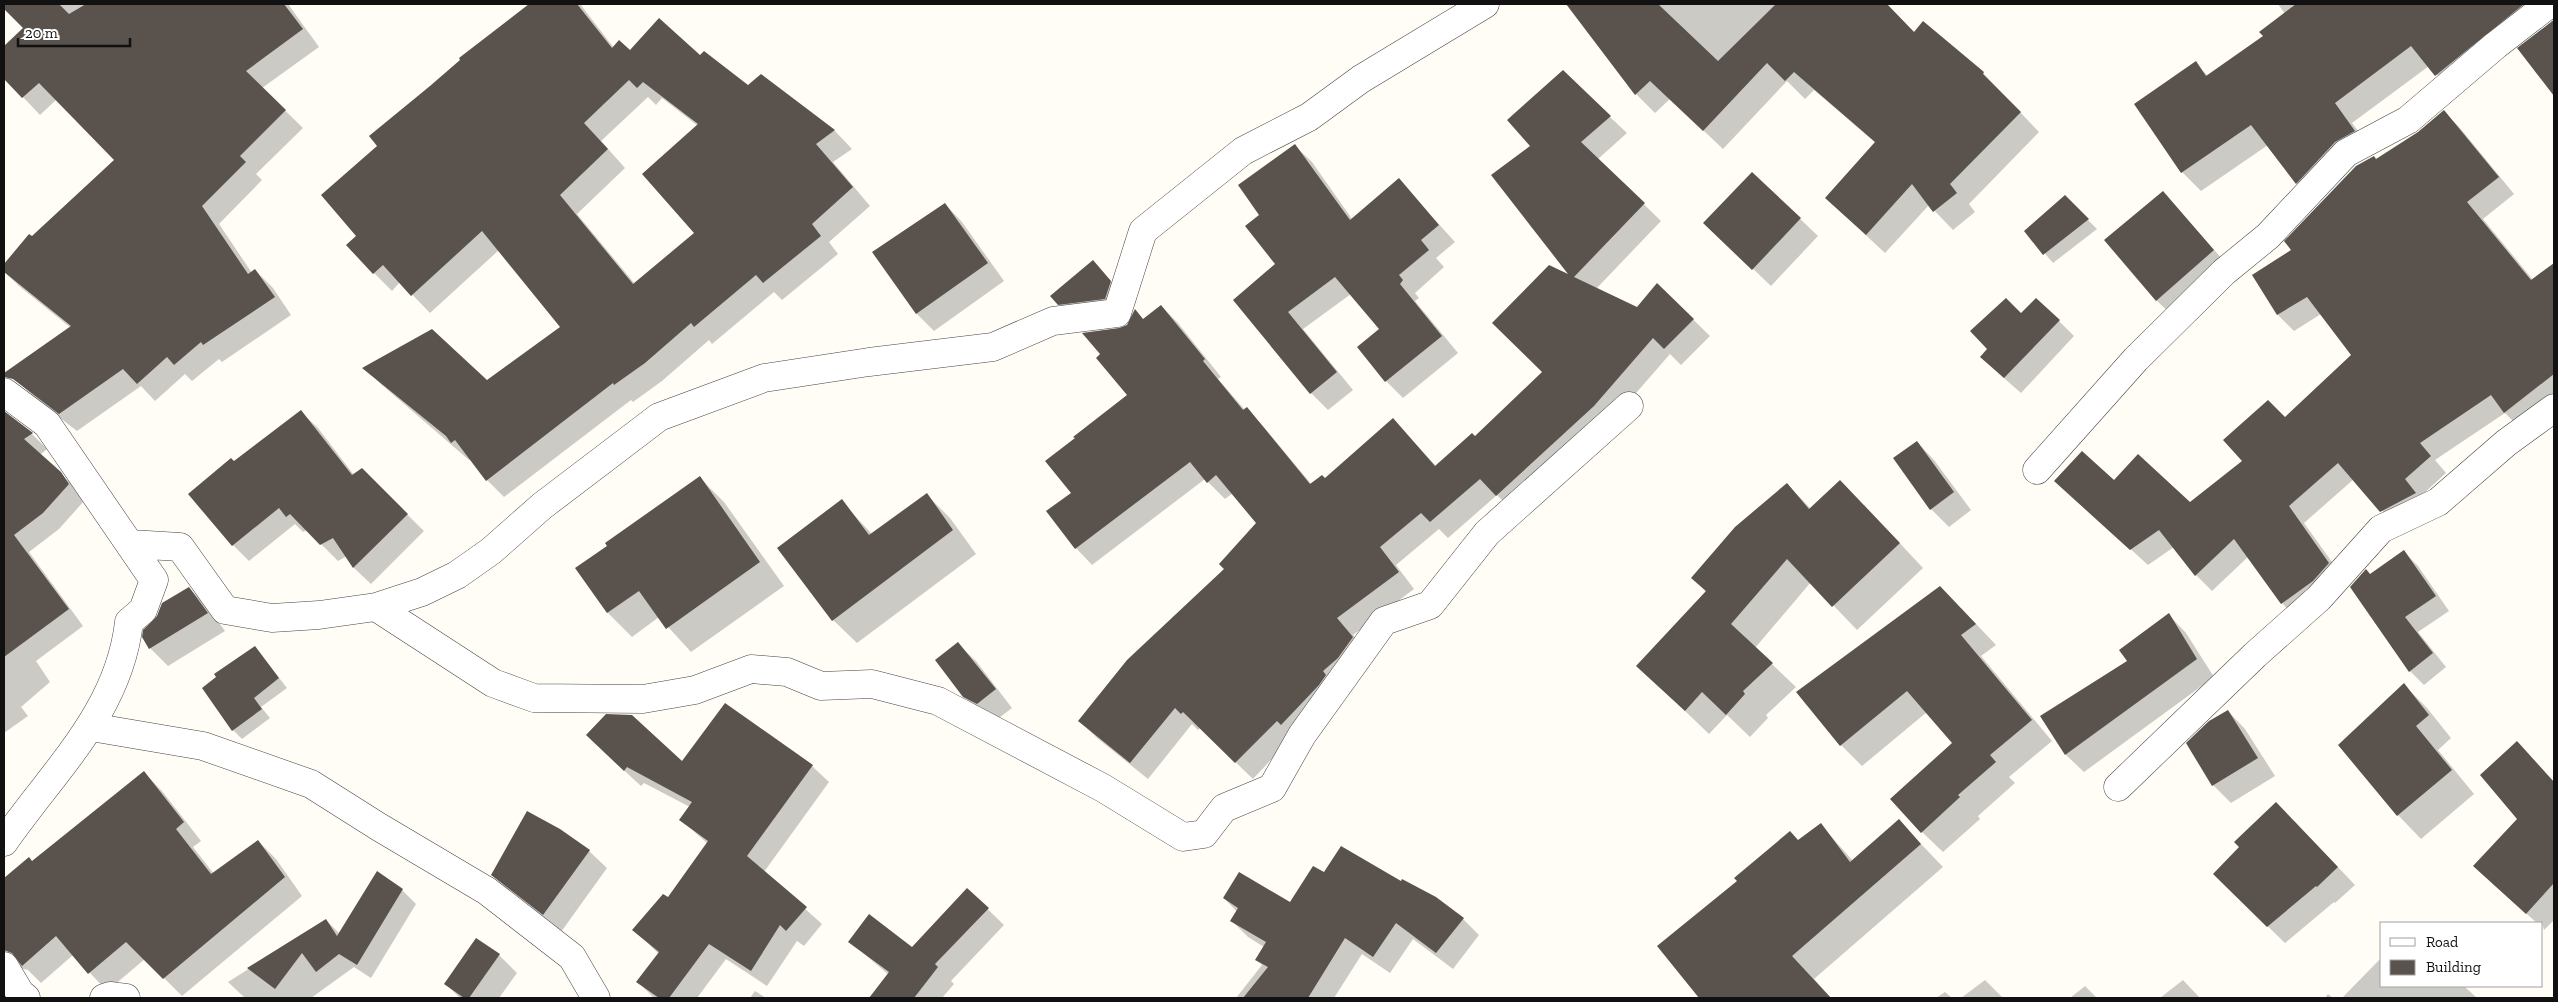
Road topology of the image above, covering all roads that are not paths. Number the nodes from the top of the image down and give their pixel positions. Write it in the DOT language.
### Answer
graph roads {
  1 [pos="1485,4"];
  2 [pos="2549,4"];
  3 [pos="4,392"];
  4 [pos="1629,406"];
  5 [pos="2554,408"];
  6 [pos="2037,470"];
  7 [pos="130,544"];
  8 [pos="376,607"];
  9 [pos="91,728"];
  10 [pos="2118,787"];
  11 [pos="4,842"];
  12 [pos="4,966"];
  13 [pos="26,998"];
  14 [pos="104,998"];
  15 [pos="126,998"];
  16 [pos="596,998"];
  1 -- 8 [label="street"];
  2 -- 6 [label="street"];
  3 -- 7 [label="street"];
  4 -- 8 [label="street"];
  5 -- 10 [label="street"];
  7 -- 8 [label="street"];
  7 -- 9 [label="street"];
  9 -- 11 [label="street"];
  9 -- 16 [label="street"];
  12 -- 13 [label="street"];
  14 -- 15 [label="street"];
}
